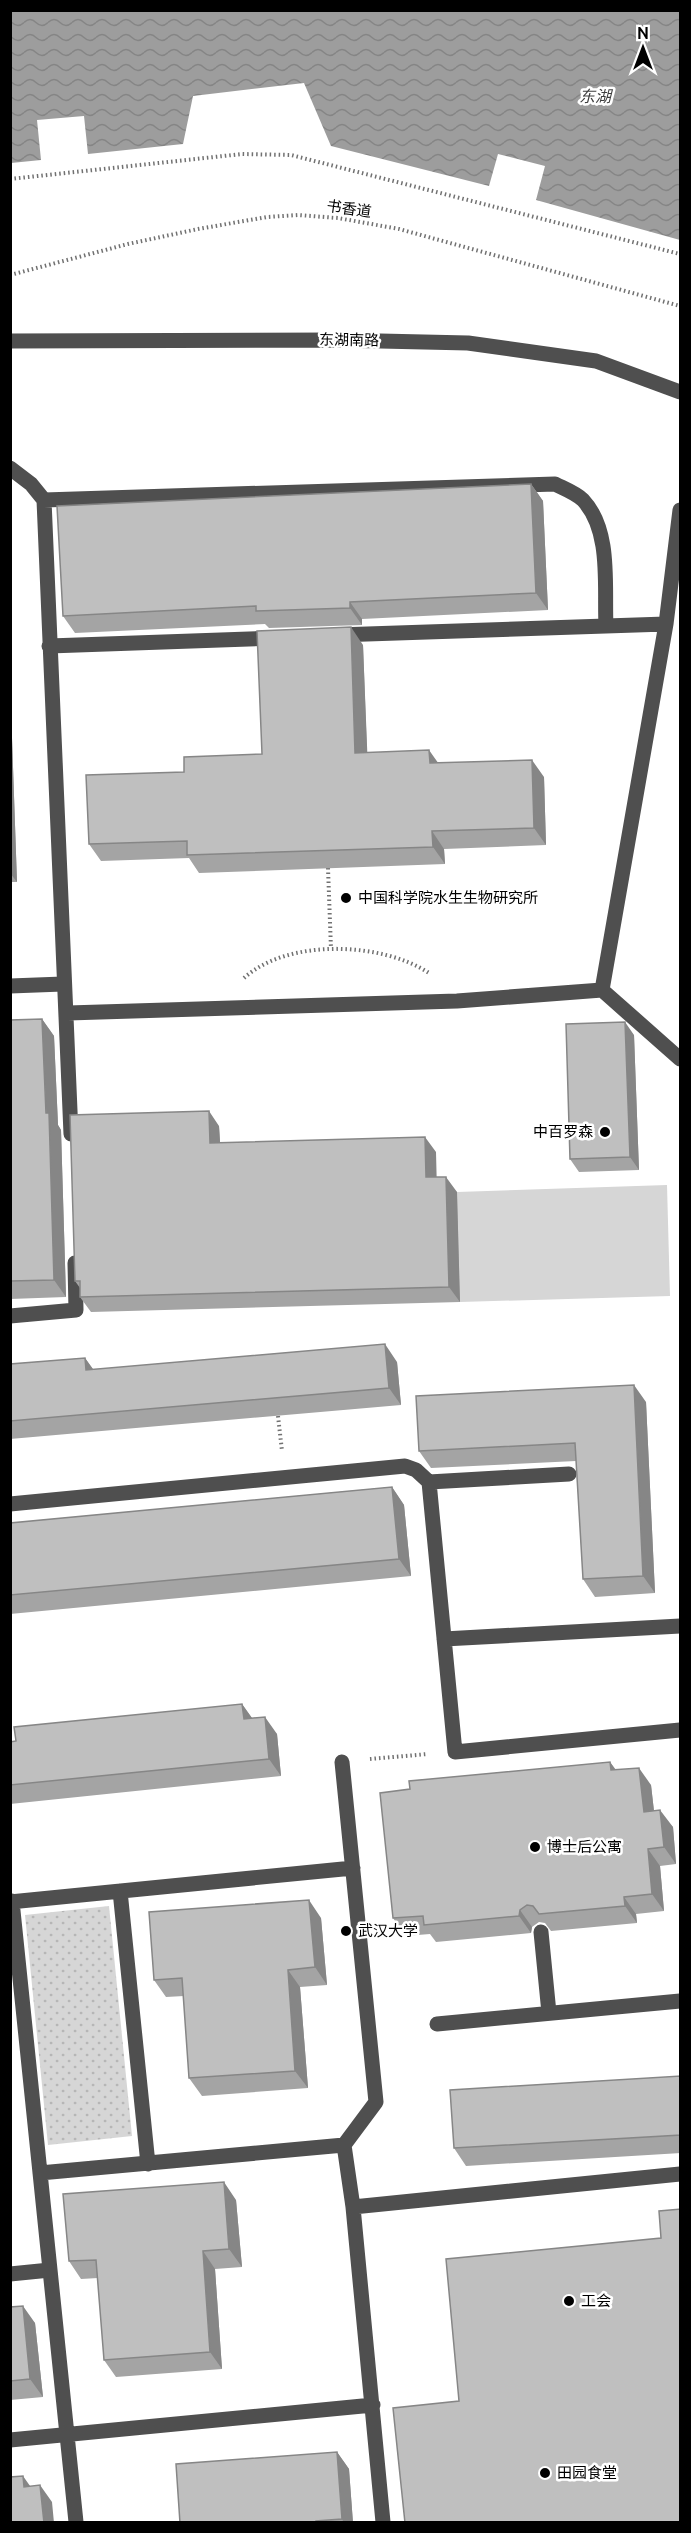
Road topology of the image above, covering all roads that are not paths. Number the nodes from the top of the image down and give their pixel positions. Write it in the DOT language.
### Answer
graph roads {
  1 [pos="10,341"];
  2 [pos="681,392"];
  3 [pos="10,468"];
  4 [pos="44,500"];
  5 [pos="681,510"];
  6 [pos="666,624"];
  7 [pos="606,626"];
  8 [pos="322,636"];
  9 [pos="298,637"];
  10 [pos="49,646"];
  11 [pos="63,984"];
  12 [pos="10,986"];
  13 [pos="602,990"];
  14 [pos="68,1013"];
  15 [pos="681,1059"];
  16 [pos="72,1144"];
  17 [pos="75,1251"];
  18 [pos="10,1316"];
  19 [pos="569,1474"];
  20 [pos="429,1482"];
  21 [pos="10,1504"];
  22 [pos="681,1626"];
  23 [pos="444,1640"];
  24 [pos="681,1730"];
  25 [pos="342,1762"];
  26 [pos="353,1868"];
  27 [pos="120,1891"];
  28 [pos="11,1901"];
  29 [pos="541,1932"];
  30 [pos="681,2001"];
  31 [pos="549,2013"];
  32 [pos="437,2024"];
  33 [pos="344,2145"];
  34 [pos="148,2164"];
  35 [pos="40,2173"];
  36 [pos="681,2174"];
  37 [pos="353,2207"];
  38 [pos="50,2270"];
  39 [pos="10,2274"];
  40 [pos="373,2404"];
  41 [pos="67,2434"];
  42 [pos="10,2440"];
  43 [pos="75,2523"];
  44 [pos="383,2523"];
  1 -- 2 [label="street, 东湖南路"];
  3 -- 4 [label="street"];
  4 -- 7 [label="street"];
  4 -- 10 [label="street"];
  5 -- 6 [label="street"];
  6 -- 7 [label="street"];
  6 -- 13 [label="street"];
  7 -- 8 [label="street"];
  9 -- 10 [label="street"];
  10 -- 11 [label="street"];
  11 -- 12 [label="street"];
  11 -- 14 [label="street"];
  13 -- 14 [label="street"];
  13 -- 15 [label="street"];
  14 -- 16 [label="street"];
  17 -- 18 [label="street"];
  19 -- 20 [label="street"];
  20 -- 21 [label="street"];
  20 -- 23 [label="street"];
  22 -- 23 [label="street"];
  23 -- 24 [label="street"];
  25 -- 26 [label="street"];
  26 -- 27 [label="street"];
  26 -- 33 [label="street"];
  27 -- 28 [label="street"];
  27 -- 34 [label="street"];
  28 -- 35 [label="street"];
  29 -- 31 [label="street"];
  30 -- 31 [label="street"];
  31 -- 32 [label="street"];
  33 -- 34 [label="street"];
  33 -- 37 [label="street"];
  34 -- 35 [label="street"];
  35 -- 38 [label="street"];
  36 -- 37 [label="street"];
  37 -- 40 [label="street"];
  38 -- 39 [label="street"];
  38 -- 41 [label="street"];
  40 -- 41 [label="street"];
  40 -- 44 [label="street"];
  41 -- 42 [label="street"];
  41 -- 43 [label="street"];
}
